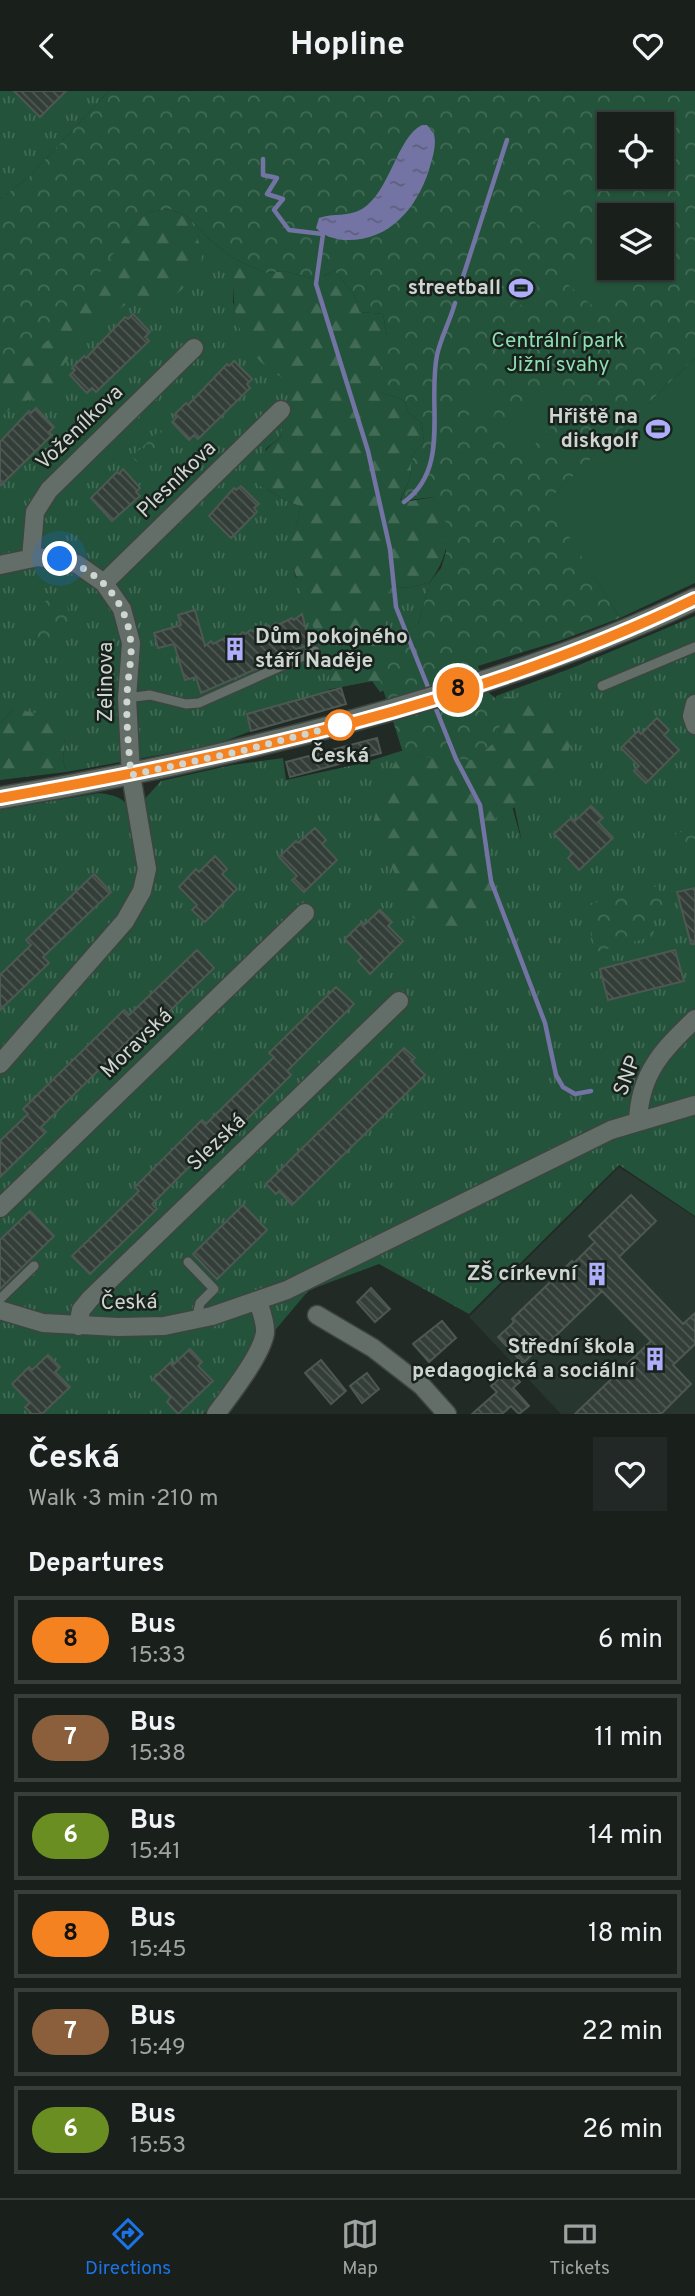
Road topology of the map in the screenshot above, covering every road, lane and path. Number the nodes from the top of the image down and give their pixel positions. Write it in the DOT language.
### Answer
graph roads {
  1 [pos="194,348"];
  2 [pos="281,410"];
  3 [pos="31,558"];
  4 [pos="0,565"];
  5 [pos="104,583"];
  6 [pos="695,599"];
  7 [pos="695,646"];
  8 [pos="315,651"];
  9 [pos="603,686"];
  10 [pos="127,698"];
  11 [pos="695,704"];
  12 [pos="695,725"];
  13 [pos="131,775"];
  14 [pos="0,798"];
  15 [pos="305,912"];
  16 [pos="399,1001"];
  17 [pos="695,1019"];
  18 [pos="0,1064"];
  19 [pos="695,1105"];
  20 [pos="638,1121"];
  21 [pos="0,1208"];
  22 [pos="188,1262"];
  23 [pos="34,1266"];
  24 [pos="0,1299"];
  25 [pos="258,1301"];
  26 [pos="0,1310"];
  27 [pos="317,1315"];
  28 [pos="196,1320"];
  29 [pos="78,1326"];
  30 [pos="216,1414"];
  31 [pos="447,1414"];
  1 -- 3 [label="street, Voženílkova"];
  2 -- 5 [label="street, Plesníkova"];
  3 -- 4 [label="street, Zelinova"];
  3 -- 5 [label="street, Zelinova"];
  5 -- 10 [label="street, Zelinova"];
  6 -- 13 [label="street"];
  7 -- 9 [label="lane"];
  8 -- 10 [label="lane"];
  10 -- 13 [label="street, Zelinova"];
  11 -- 12 [label="street"];
  13 -- 14 [label="street"];
  13 -- 18 [label="street"];
  15 -- 21 [label="street, Moravská"];
  16 -- 29 [label="street, Slezská"];
  17 -- 20 [label="street, SNP"];
  19 -- 20 [label="street, Česká"];
  20 -- 25 [label="street, Česká"];
  22 -- 28 [label="lane"];
  23 -- 24 [label="lane"];
  25 -- 28 [label="street, Česká"];
  25 -- 30 [label="street"];
  26 -- 29 [label="street, Česká"];
  27 -- 31 [label="street"];
  28 -- 29 [label="street, Česká"];
}
